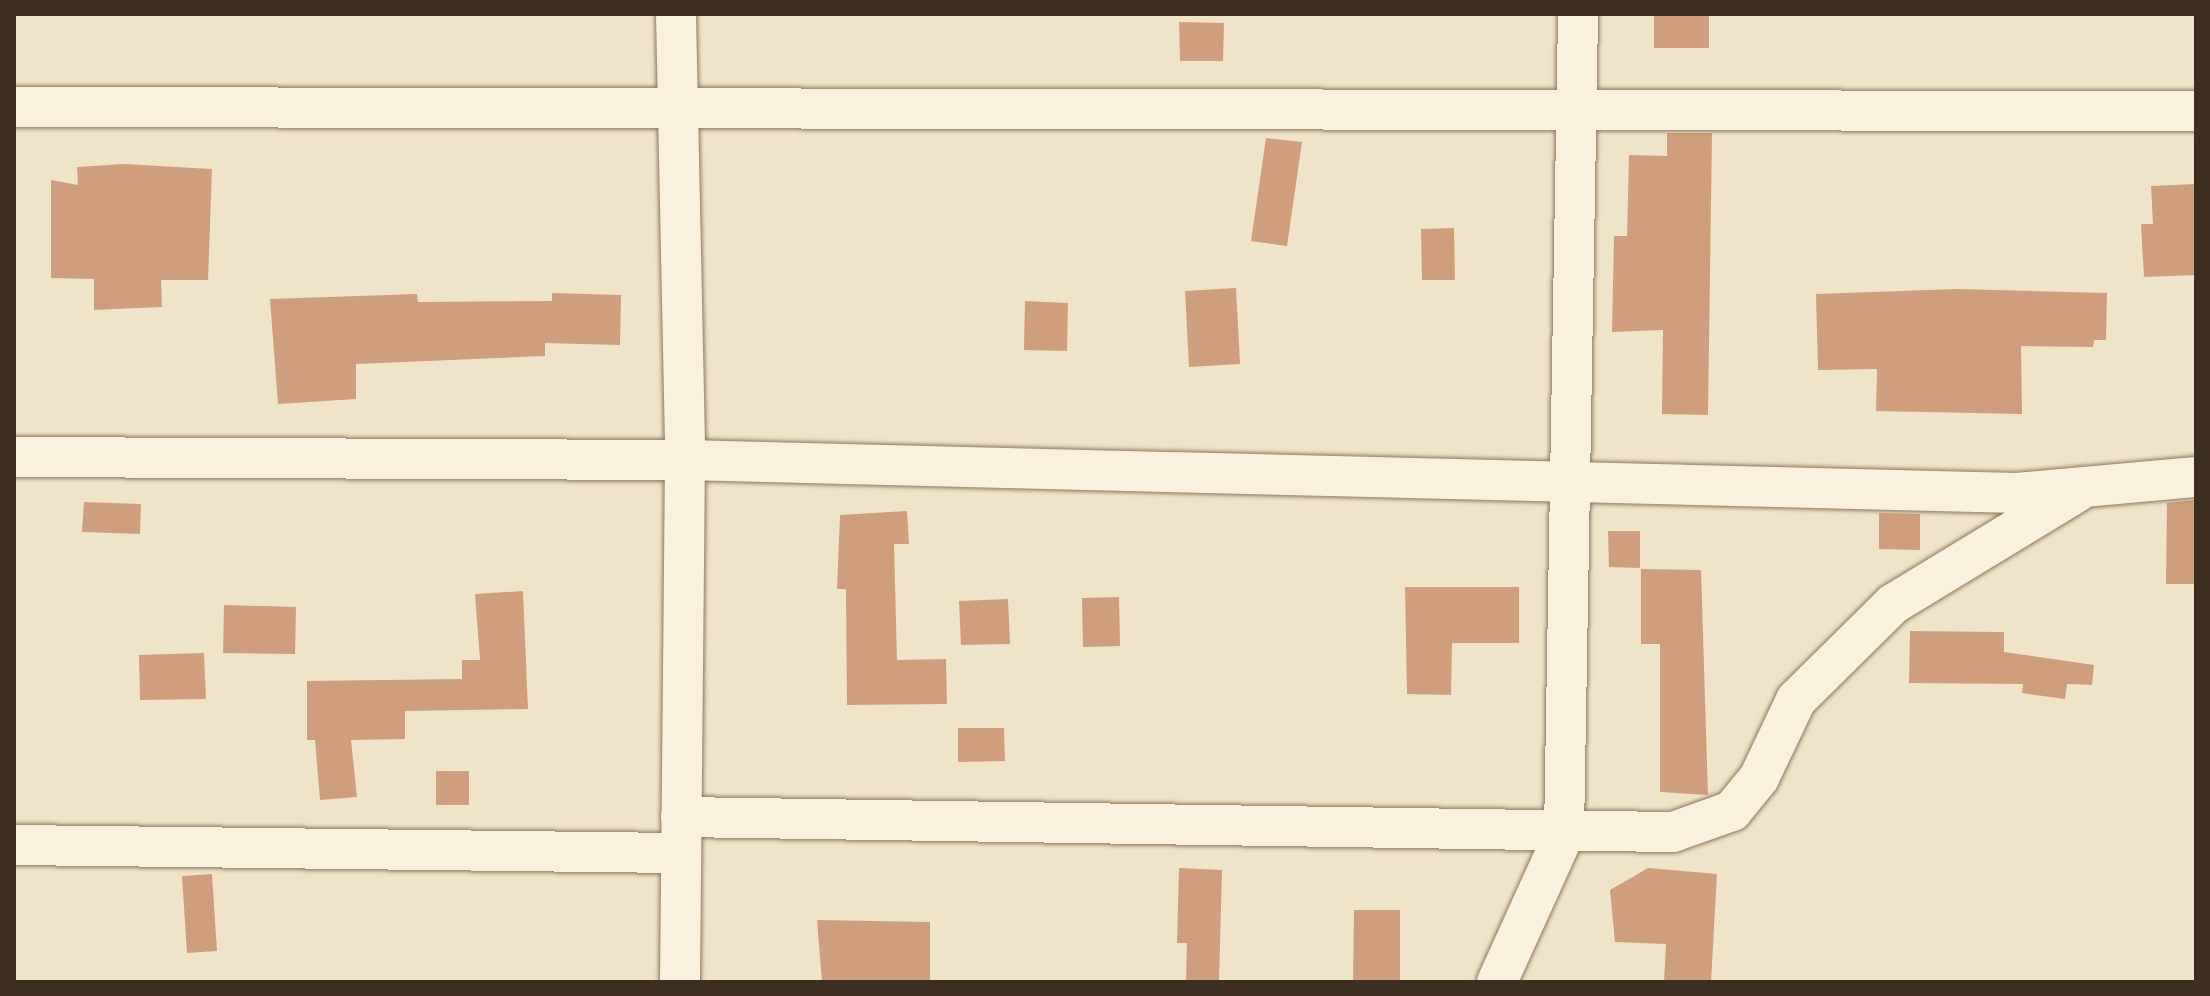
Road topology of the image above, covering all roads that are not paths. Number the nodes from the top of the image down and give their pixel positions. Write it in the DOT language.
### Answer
graph roads {
  1 [pos="676,14"];
  2 [pos="1578,14"];
  3 [pos="674,104"];
  4 [pos="14,107"];
  5 [pos="2196,111"];
  6 [pos="1578,113"];
  7 [pos="14,457"];
  8 [pos="685,460"];
  9 [pos="2196,477"];
  10 [pos="1573,482"];
  11 [pos="2086,487"];
  12 [pos="1564,834"];
  13 [pos="681,835"];
  14 [pos="14,845"];
  15 [pos="680,982"];
  16 [pos="1497,982"];
  1 -- 3 [label="street"];
  2 -- 6 [label="street"];
  3 -- 4 [label="street"];
  3 -- 6 [label="street"];
  3 -- 8 [label="street"];
  5 -- 6 [label="street"];
  6 -- 10 [label="street"];
  7 -- 8 [label="street"];
  8 -- 10 [label="street"];
  8 -- 13 [label="street"];
  9 -- 11 [label="street"];
  10 -- 11 [label="street"];
  10 -- 12 [label="street"];
  11 -- 12 [label="street"];
  12 -- 13 [label="street"];
  12 -- 16 [label="street"];
  13 -- 14 [label="street"];
  13 -- 15 [label="street"];
}
